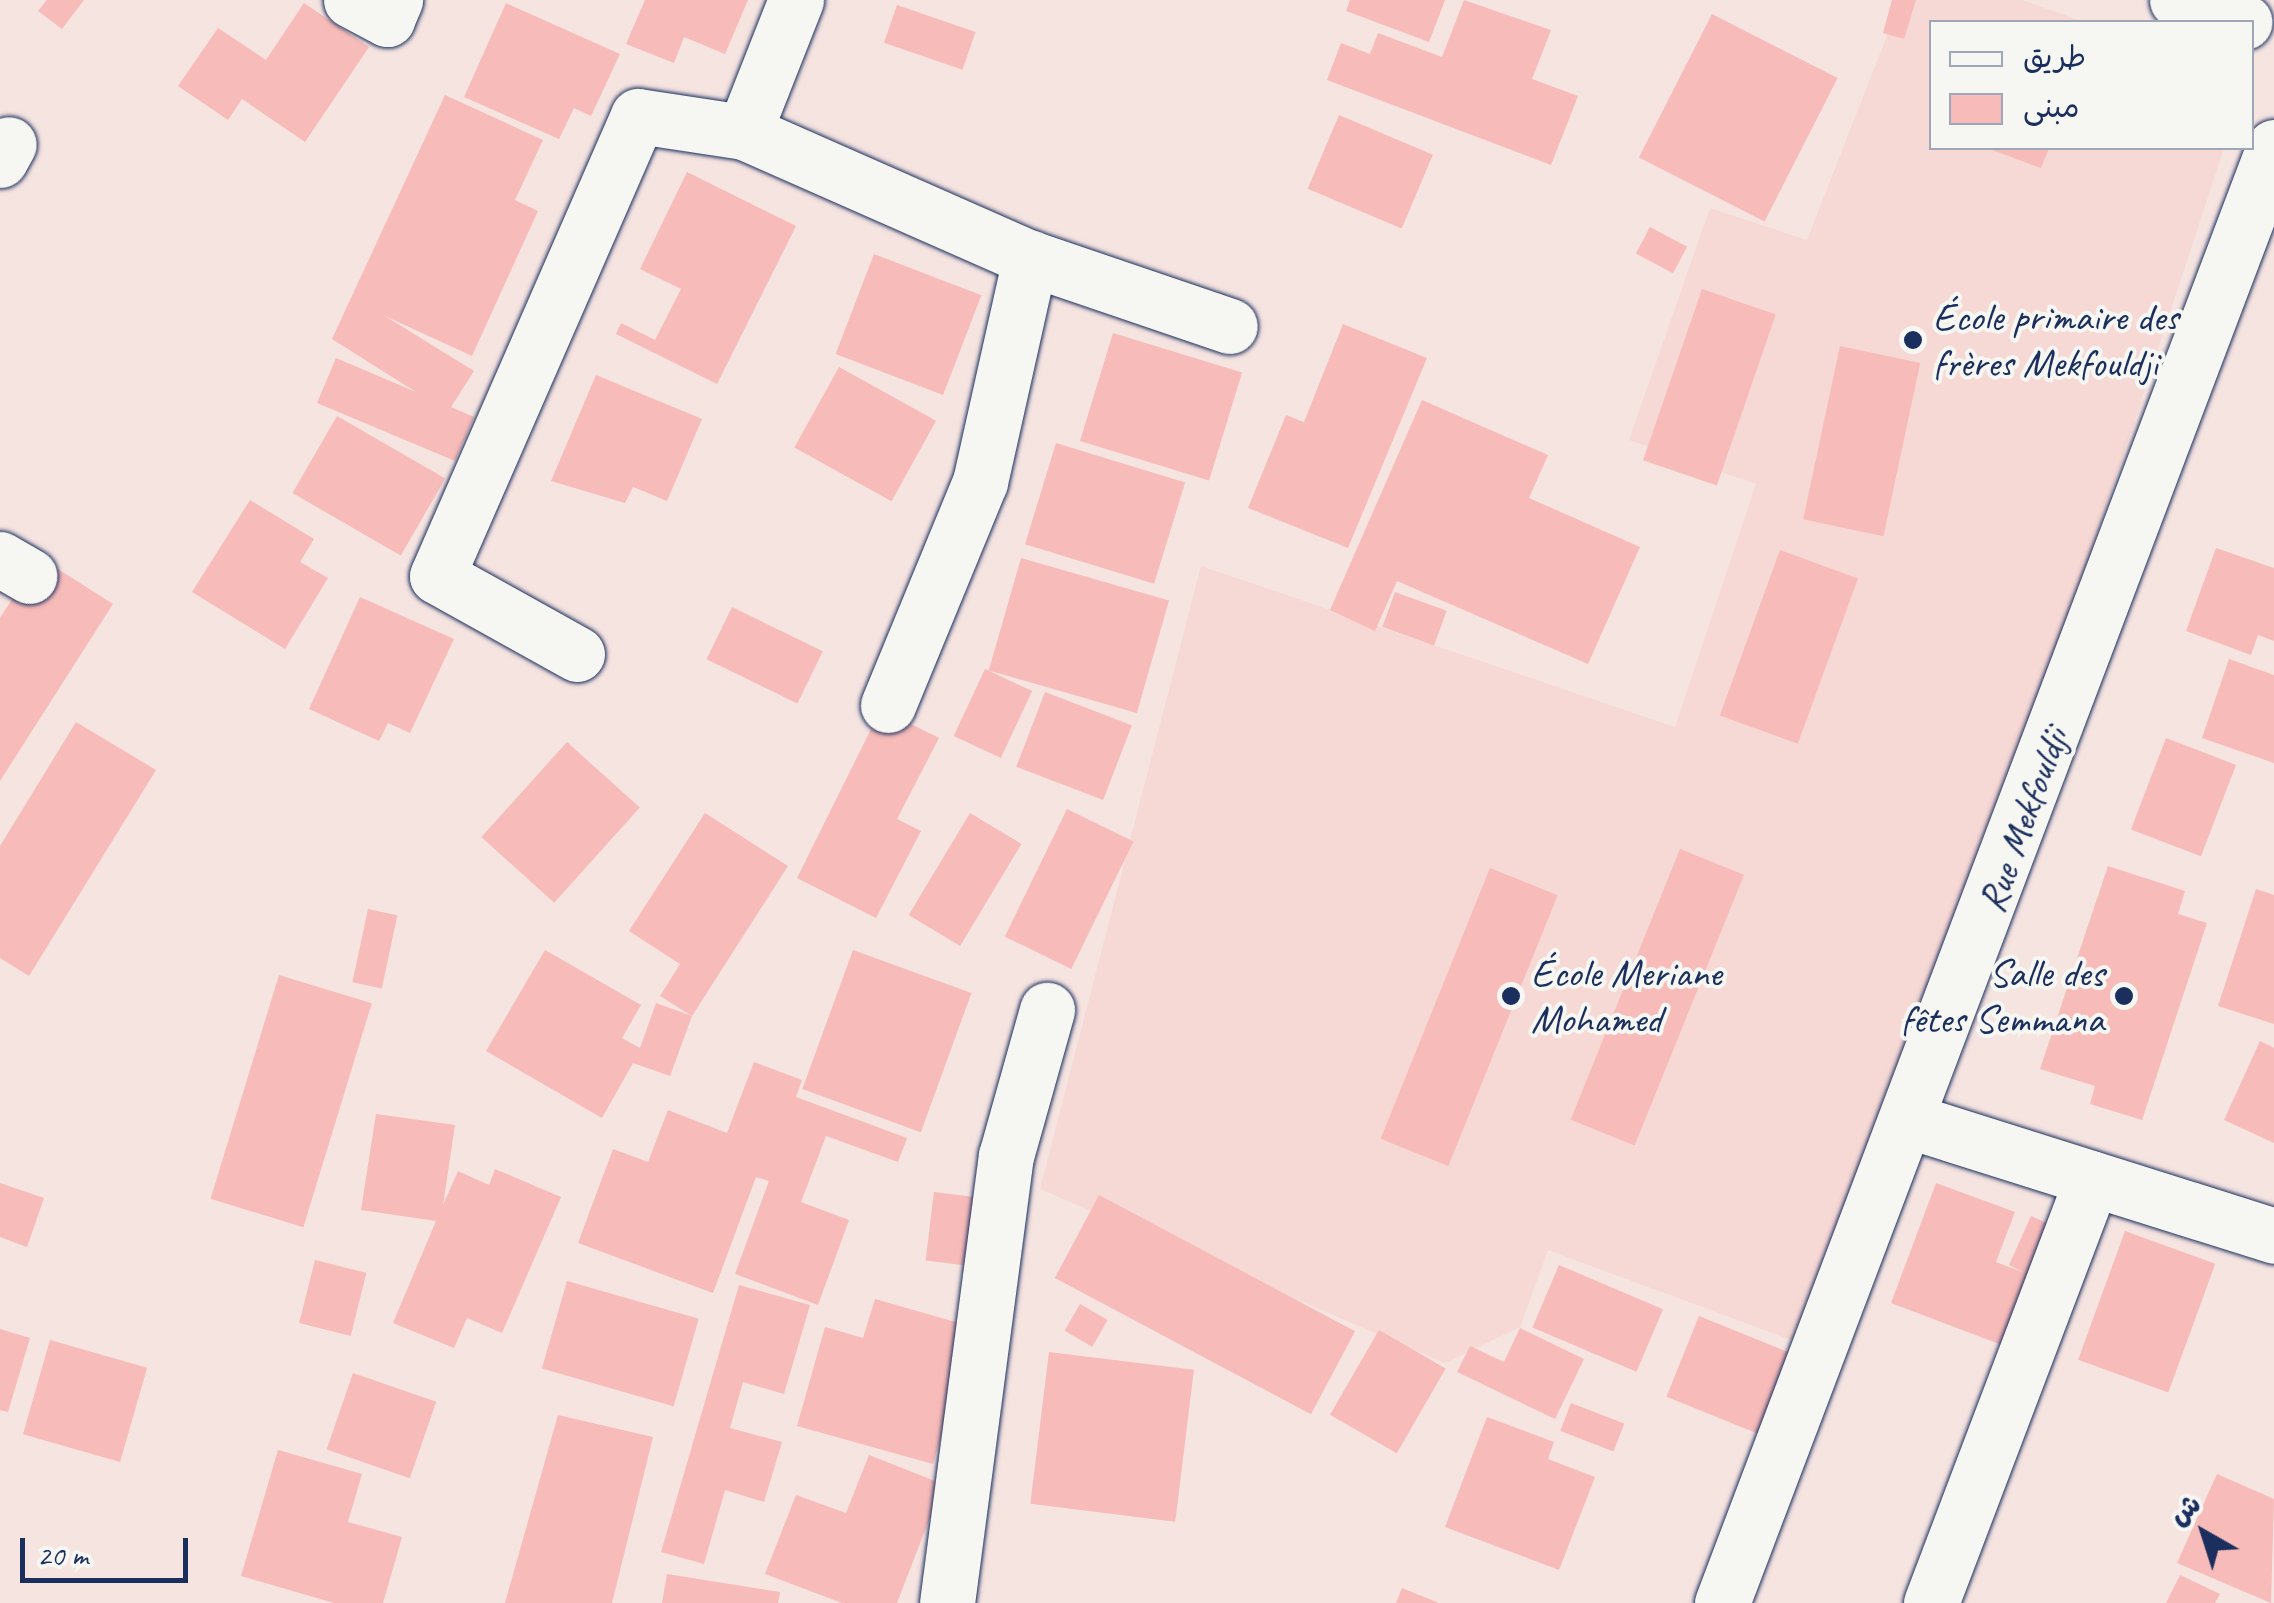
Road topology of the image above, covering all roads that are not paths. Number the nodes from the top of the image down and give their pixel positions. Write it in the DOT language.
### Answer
graph roads {
  1 [pos="351,0"];
  2 [pos="395,0"];
  3 [pos="796,0"];
  4 [pos="2177,0"];
  5 [pos="2236,20"];
  6 [pos="744,132"];
  7 [pos="2274,146"];
  8 [pos="1030,258"];
  9 [pos="1230,326"];
  10 [pos="577,654"];
  11 [pos="888,706"];
  12 [pos="1046,1010"];
  13 [pos="1910,1121"];
  14 [pos="2092,1179"];
  15 [pos="2274,1236"];
  16 [pos="947,1603"];
  17 [pos="1722,1603"];
  18 [pos="1931,1603"];
  1 -- 2 [label="street"];
  3 -- 6 [label="street"];
  4 -- 5 [label="street"];
  6 -- 8 [label="street"];
  6 -- 10 [label="street"];
  7 -- 13 [label="street, Rue Mekfouldji"];
  8 -- 9 [label="street"];
  8 -- 11 [label="street"];
  12 -- 16 [label="street"];
  13 -- 14 [label="street"];
  13 -- 17 [label="street, Rue Mekfouldji"];
  14 -- 15 [label="street"];
  14 -- 18 [label="street"];
}
